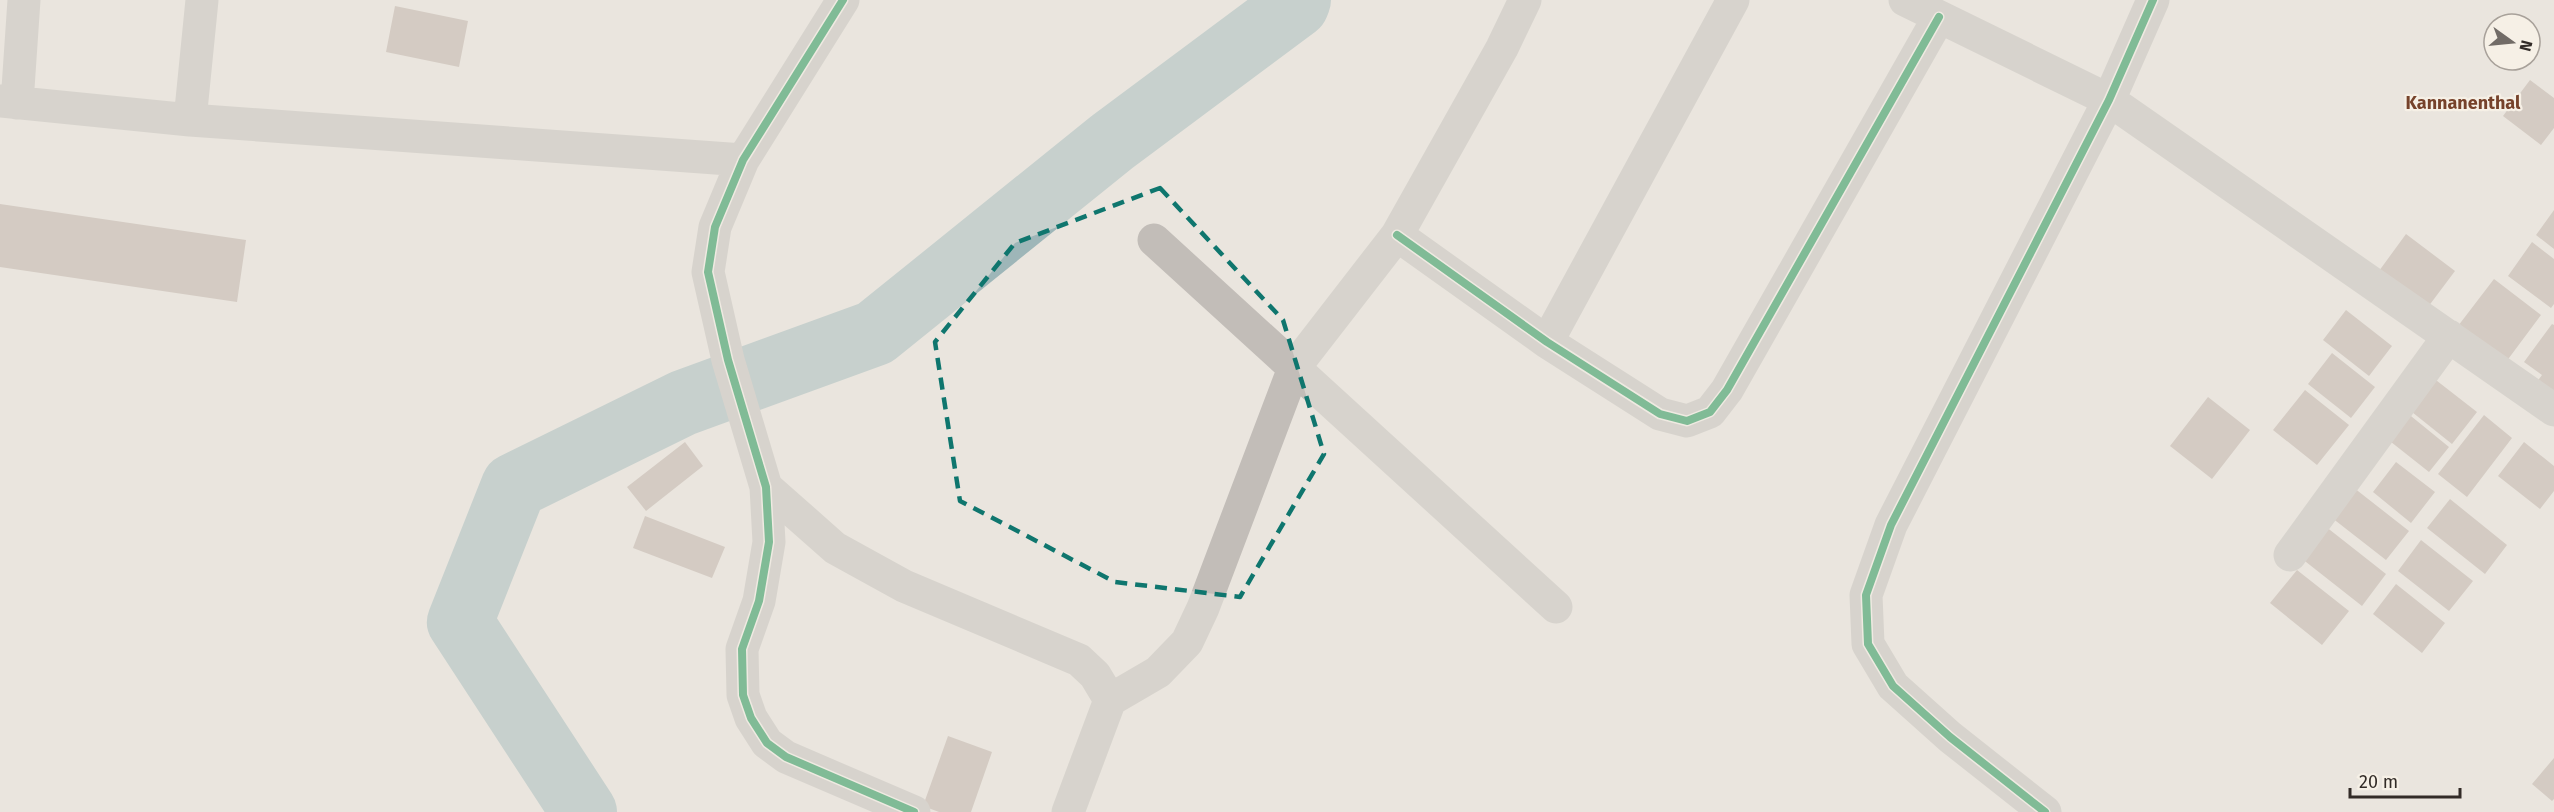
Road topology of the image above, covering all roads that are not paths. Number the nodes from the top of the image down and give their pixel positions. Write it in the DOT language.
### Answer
graph roads {
  1 [pos="24,0"];
  2 [pos="202,0"];
  3 [pos="843,0"];
  4 [pos="1525,0"];
  5 [pos="1733,0"];
  6 [pos="1905,0"];
  7 [pos="2153,0"];
  8 [pos="1939,17"];
  9 [pos="2109,100"];
  10 [pos="8,102"];
  11 [pos="190,120"];
  12 [pos="743,159"];
  13 [pos="1397,235"];
  14 [pos="1154,240"];
  15 [pos="2449,336"];
  16 [pos="1547,342"];
  17 [pos="1294,368"];
  18 [pos="2554,410"];
  19 [pos="766,487"];
  20 [pos="2290,555"];
  21 [pos="1556,607"];
  22 [pos="1110,700"];
  23 [pos="914,812"];
  24 [pos="1068,812"];
  25 [pos="2045,812"];
  1 -- 10 [label="street"];
  2 -- 11 [label="street"];
  3 -- 12 [label="street"];
  4 -- 13 [label="street"];
  5 -- 16 [label="street"];
  6 -- 8 [label="street"];
  7 -- 9 [label="street"];
  8 -- 9 [label="street"];
  8 -- 16 [label="street"];
  9 -- 15 [label="street"];
  9 -- 25 [label="street"];
  10 -- 11 [label="street"];
  11 -- 12 [label="street"];
  12 -- 19 [label="street"];
  13 -- 16 [label="street"];
  13 -- 17 [label="street"];
  14 -- 17 [label="street"];
  15 -- 18 [label="street"];
  15 -- 20 [label="street"];
  17 -- 21 [label="street"];
  17 -- 22 [label="street"];
  19 -- 22 [label="street"];
  19 -- 23 [label="street"];
  22 -- 24 [label="street"];
}
